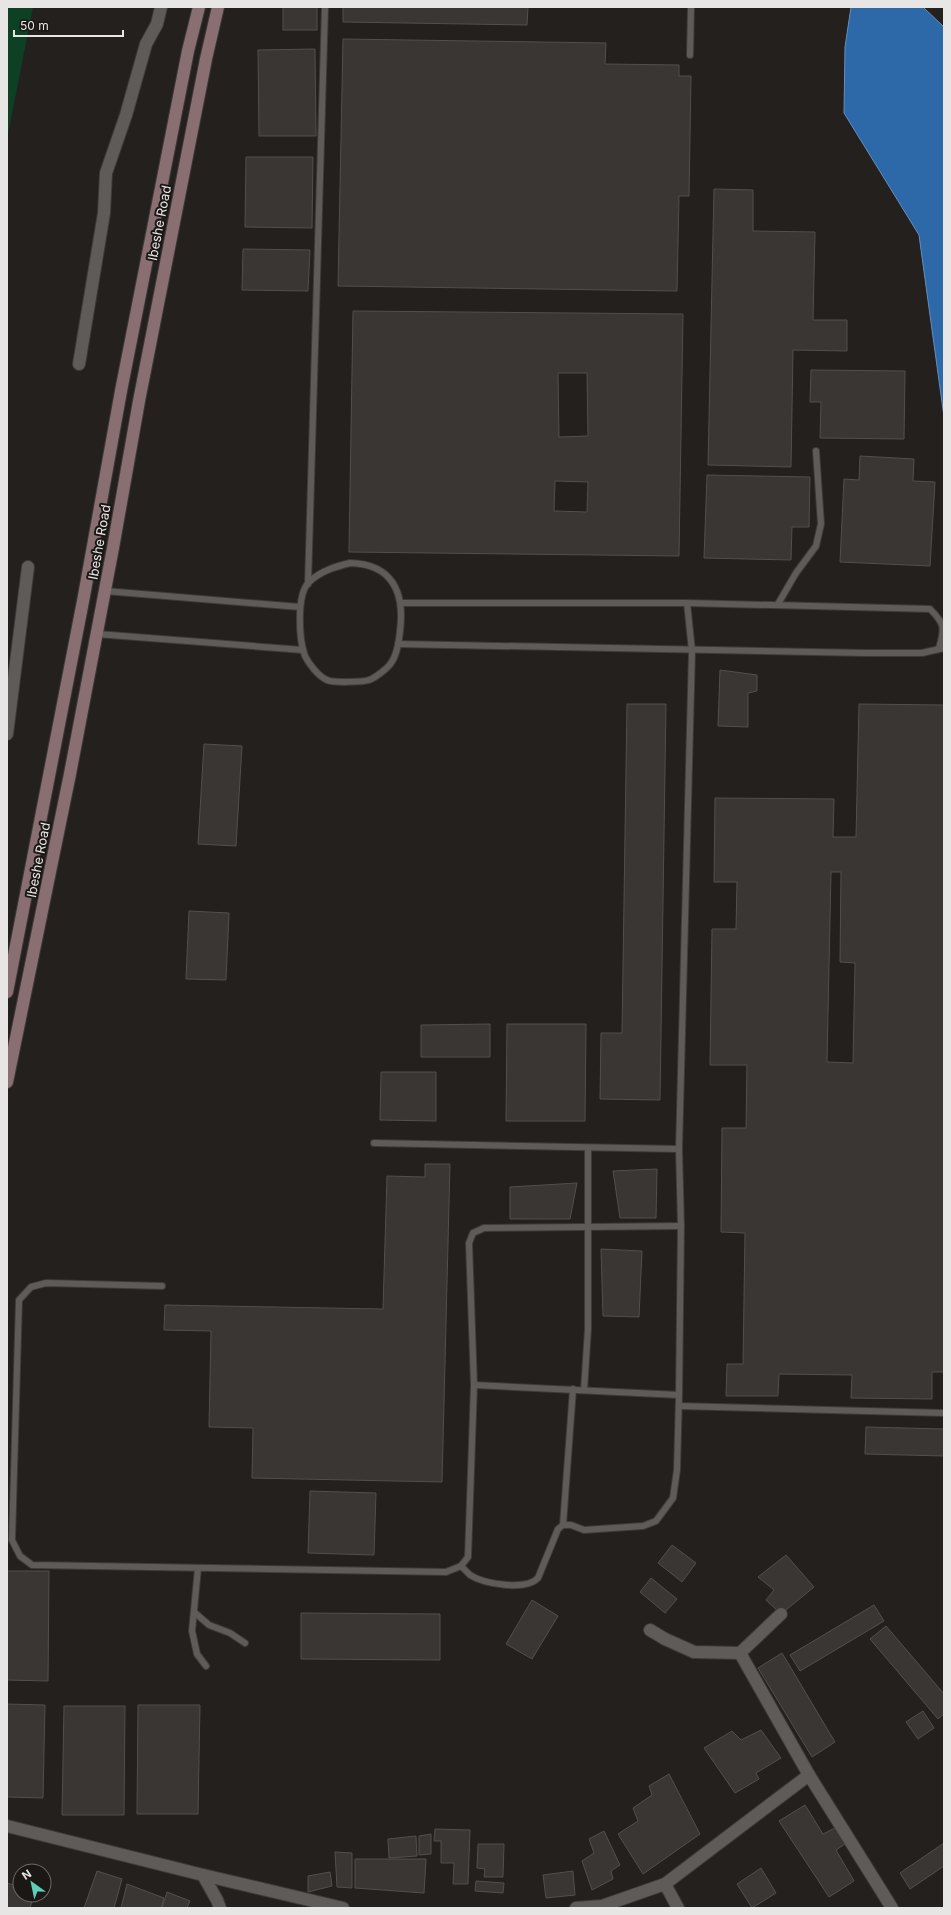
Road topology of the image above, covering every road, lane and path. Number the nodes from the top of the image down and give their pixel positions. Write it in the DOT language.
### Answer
graph roads {
  1 [pos="161,7"];
  2 [pos="199,7"];
  3 [pos="218,7"];
  4 [pos="325,7"];
  5 [pos="691,7"];
  6 [pos="690,56"];
  7 [pos="79,364"];
  8 [pos="816,452"];
  9 [pos="28,567"];
  10 [pos="308,584"];
  11 [pos="105,591"];
  12 [pos="401,603"];
  13 [pos="687,603"];
  14 [pos="778,604"];
  15 [pos="300,607"];
  16 [pos="97,634"];
  17 [pos="398,644"];
  18 [pos="942,648"];
  19 [pos="303,650"];
  20 [pos="692,651"];
  21 [pos="7,734"];
  22 [pos="7,992"];
  23 [pos="7,1082"];
  24 [pos="374,1143"];
  25 [pos="588,1148"];
  26 [pos="678,1148"];
  27 [pos="682,1226"];
  28 [pos="587,1227"];
  29 [pos="162,1286"];
  30 [pos="474,1385"];
  31 [pos="573,1389"];
  32 [pos="584,1390"];
  33 [pos="679,1395"];
  34 [pos="679,1406"];
  35 [pos="944,1413"];
  36 [pos="563,1525"];
  37 [pos="461,1566"];
  38 [pos="198,1568"];
  39 [pos="194,1612"];
  40 [pos="781,1614"];
  41 [pos="650,1630"];
  42 [pos="245,1643"];
  43 [pos="740,1653"];
  44 [pos="206,1666"];
  45 [pos="809,1776"];
  46 [pos="7,1826"];
  47 [pos="203,1875"];
  48 [pos="665,1884"];
  49 [pos="220,1908"];
  50 [pos="343,1908"];
  51 [pos="576,1908"];
  52 [pos="678,1908"];
  53 [pos="892,1908"];
  1 -- 7 [label="street"];
  2 -- 22 [label="main road, Ibeshe Road"];
  3 -- 11 [label="main road, Ibeshe Road"];
  4 -- 10 [label="lane"];
  5 -- 6 [label="lane"];
  8 -- 14 [label="lane"];
  9 -- 21 [label="street"];
  10 -- 12 [label="lane"];
  10 -- 15 [label="lane"];
  11 -- 15 [label="lane"];
  11 -- 16 [label="main road, Ibeshe Road"];
  12 -- 13 [label="lane"];
  12 -- 17 [label="lane"];
  13 -- 14 [label="lane"];
  13 -- 20 [label="lane"];
  14 -- 18 [label="lane"];
  15 -- 19 [label="lane"];
  16 -- 19 [label="lane"];
  16 -- 23 [label="main road, Ibeshe Road"];
  17 -- 19 [label="lane"];
  17 -- 20 [label="lane"];
  18 -- 20 [label="lane"];
  20 -- 26 [label="lane"];
  24 -- 25 [label="lane"];
  25 -- 26 [label="lane"];
  25 -- 28 [label="lane"];
  26 -- 27 [label="lane"];
  27 -- 28 [label="lane"];
  27 -- 33 [label="lane"];
  28 -- 30 [label="lane"];
  28 -- 32 [label="lane"];
  29 -- 38 [label="lane"];
  30 -- 31 [label="lane"];
  30 -- 37 [label="lane"];
  31 -- 32 [label="lane"];
  31 -- 36 [label="lane"];
  32 -- 33 [label="lane"];
  33 -- 34 [label="lane"];
  34 -- 35 [label="lane"];
  34 -- 36 [label="lane"];
  36 -- 37 [label="lane"];
  37 -- 38 [label="lane"];
  38 -- 39 [label="lane"];
  39 -- 42 [label="lane"];
  39 -- 44 [label="lane"];
  40 -- 43 [label="street"];
  41 -- 43 [label="street"];
  43 -- 45 [label="street"];
  45 -- 48 [label="street"];
  45 -- 53 [label="street"];
  46 -- 47 [label="street"];
  47 -- 49 [label="street"];
  47 -- 50 [label="street"];
  48 -- 51 [label="street"];
  48 -- 52 [label="street"];
}
